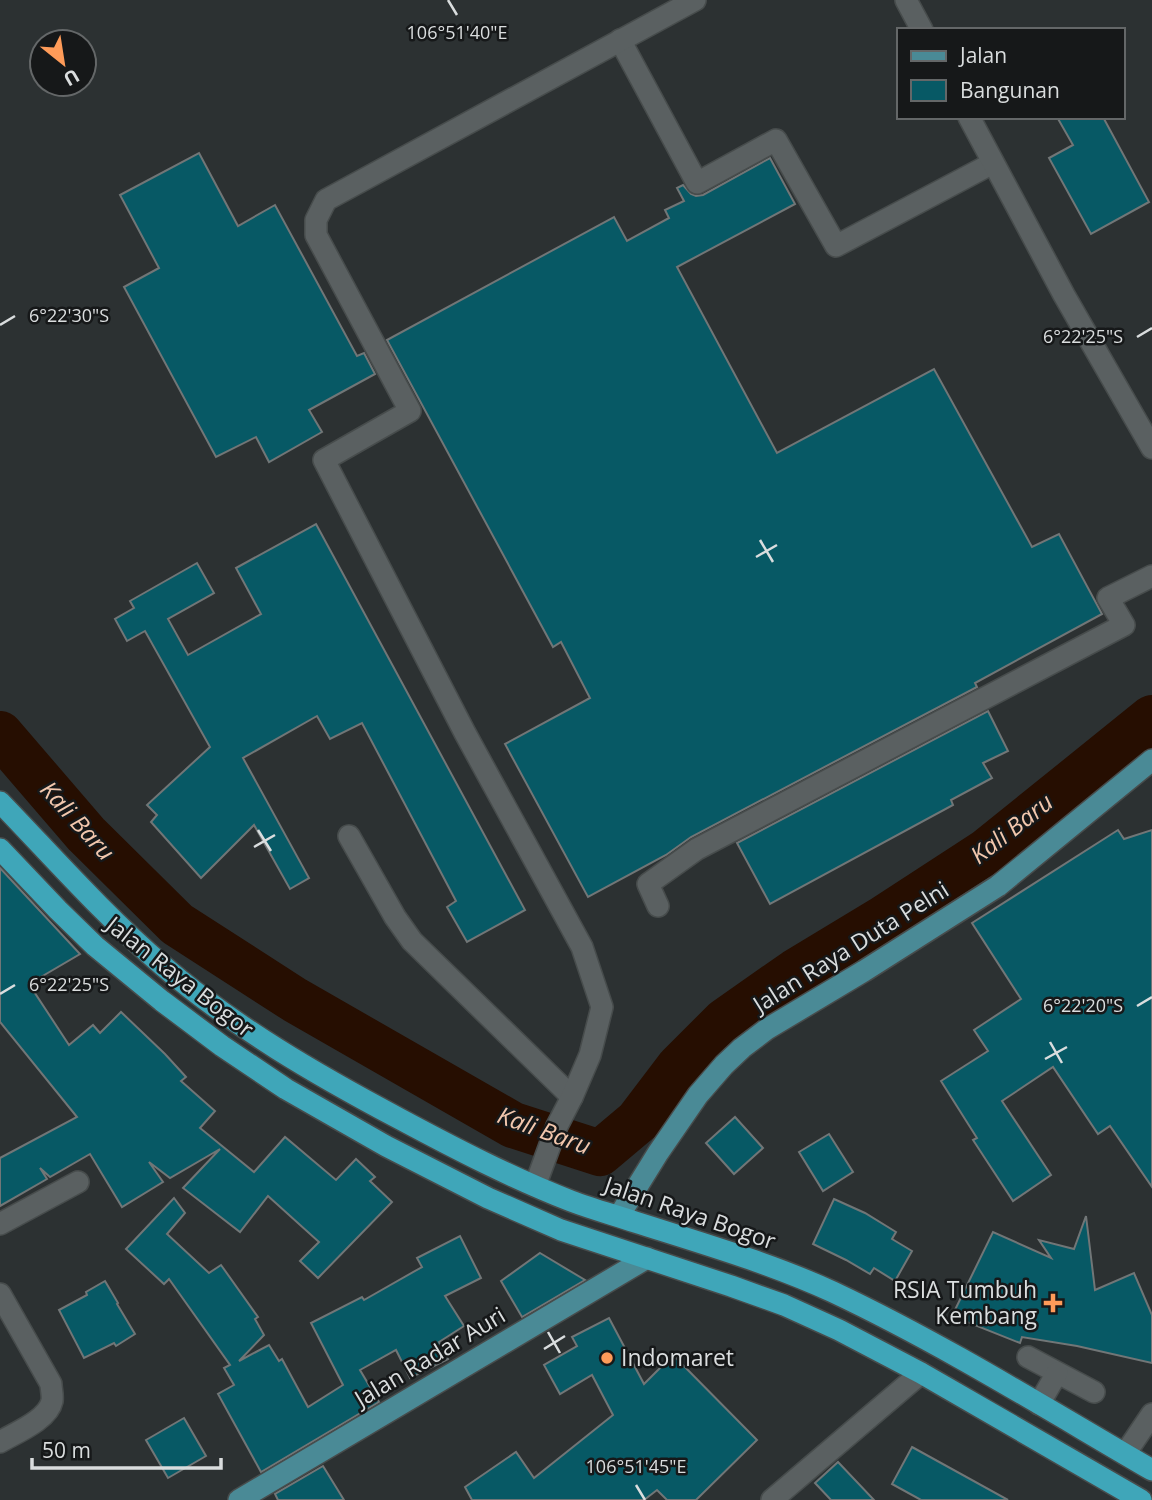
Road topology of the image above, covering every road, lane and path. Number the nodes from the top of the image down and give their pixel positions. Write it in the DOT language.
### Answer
graph roads {
  1 [pos="695,0"];
  2 [pos="906,0"];
  3 [pos="921,28"];
  4 [pos="620,40"];
  5 [pos="970,119"];
  6 [pos="993,163"];
  7 [pos="1152,447"];
  8 [pos="1152,576"];
  9 [pos="1152,760"];
  10 [pos="0,802"];
  11 [pos="349,836"];
  12 [pos="0,849"];
  13 [pos="658,906"];
  14 [pos="572,1097"];
  15 [pos="539,1178"];
  16 [pos="78,1182"];
  17 [pos="619,1216"];
  18 [pos="0,1224"];
  19 [pos="647,1258"];
  20 [pos="0,1294"];
  21 [pos="1028,1357"];
  22 [pos="921,1373"];
  23 [pos="1057,1373"];
  24 [pos="1094,1392"];
  25 [pos="1039,1404"];
  26 [pos="1152,1414"];
  27 [pos="1022,1432"];
  28 [pos="0,1442"];
  29 [pos="1125,1454"];
  30 [pos="1152,1470"];
  31 [pos="239,1500"];
  32 [pos="772,1500"];
  33 [pos="1141,1500"];
  1 -- 4 [label="street"];
  2 -- 3 [label="street"];
  4 -- 6 [label="street"];
  4 -- 14 [label="street"];
  5 -- 6 [label="street"];
  6 -- 7 [label="street"];
  8 -- 13 [label="street"];
  9 -- 17 [label="main road, Jalan Raya Duta Pelni"];
  10 -- 15 [label="highway, Jalan Raya Bogor"];
  11 -- 14 [label="street"];
  12 -- 19 [label="highway, Jalan Raya Bogor"];
  14 -- 15 [label="street"];
  15 -- 17 [label="highway, Jalan Raya Bogor"];
  16 -- 18 [label="street"];
  17 -- 25 [label="highway, Jalan Raya Bogor"];
  19 -- 22 [label="highway, Jalan Raya Bogor"];
  19 -- 31 [label="main road, Jalan Radar Auri"];
  20 -- 28 [label="street"];
  21 -- 23 [label="street"];
  22 -- 27 [label="highway, Jalan Raya Bogor"];
  22 -- 32 [label="street"];
  23 -- 24 [label="street"];
  23 -- 25 [label="street"];
  25 -- 27 [label="highway"];
  25 -- 29 [label="highway, Jalan Raya Bogor"];
  26 -- 29 [label="street"];
  27 -- 33 [label="highway, Jalan Raya Bogor"];
  29 -- 30 [label="highway, Jalan Raya Bogor"];
}
